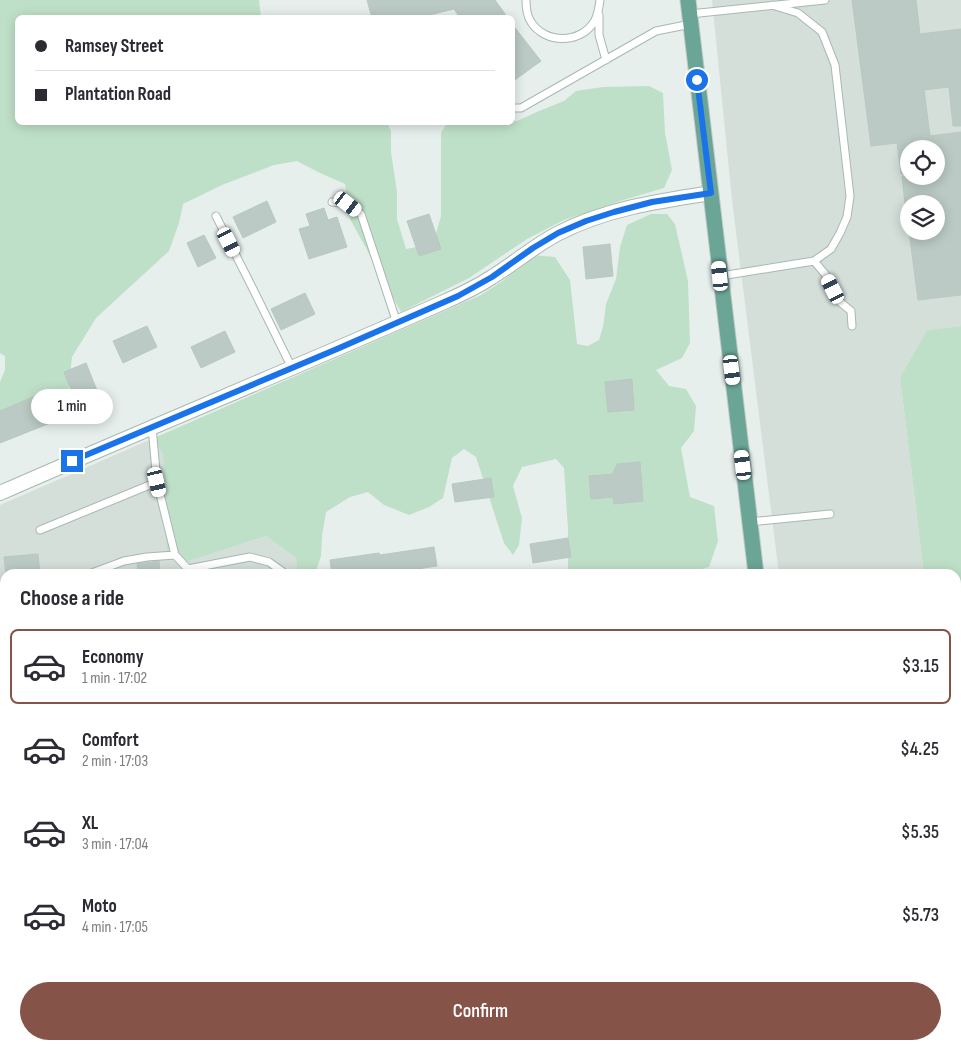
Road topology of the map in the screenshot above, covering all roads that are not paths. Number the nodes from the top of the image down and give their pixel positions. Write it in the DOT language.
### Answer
graph roads {
  1 [pos="526,0"];
  2 [pos="600,0"];
  3 [pos="825,0"];
  4 [pos="772,5"];
  5 [pos="598,12"];
  6 [pos="689,13"];
  7 [pos="606,60"];
  8 [pos="515,108"];
  9 [pos="711,193"];
  10 [pos="332,202"];
  11 [pos="216,216"];
  12 [pos="814,261"];
  13 [pos="720,276"];
  14 [pos="397,323"];
  15 [pos="852,326"];
  16 [pos="292,368"];
  17 [pos="152,427"];
  18 [pos="157,482"];
  19 [pos="0,493"];
  20 [pos="830,514"];
  21 [pos="750,522"];
  22 [pos="40,530"];
  23 [pos="174,555"];
  24 [pos="103,569"];
  25 [pos="187,569"];
  26 [pos="198,569"];
  27 [pos="279,569"];
  28 [pos="755,569"];
  1 -- 5 [label="lane"];
  2 -- 5 [label="lane"];
  3 -- 4 [label="lane"];
  4 -- 6 [label="lane"];
  4 -- 12 [label="lane"];
  5 -- 7 [label="lane"];
  6 -- 7 [label="lane"];
  6 -- 9 [label="main road"];
  7 -- 8 [label="lane"];
  9 -- 13 [label="main road"];
  9 -- 14 [label="street"];
  10 -- 14 [label="lane"];
  11 -- 16 [label="lane"];
  12 -- 13 [label="lane"];
  12 -- 15 [label="lane"];
  13 -- 21 [label="main road"];
  14 -- 16 [label="street"];
  16 -- 17 [label="street"];
  17 -- 18 [label="lane"];
  17 -- 19 [label="street"];
  18 -- 22 [label="lane"];
  18 -- 23 [label="lane"];
  20 -- 21 [label="lane"];
  21 -- 28 [label="main road"];
  23 -- 24 [label="lane"];
  23 -- 25 [label="lane"];
  26 -- 27 [label="lane"];
}
